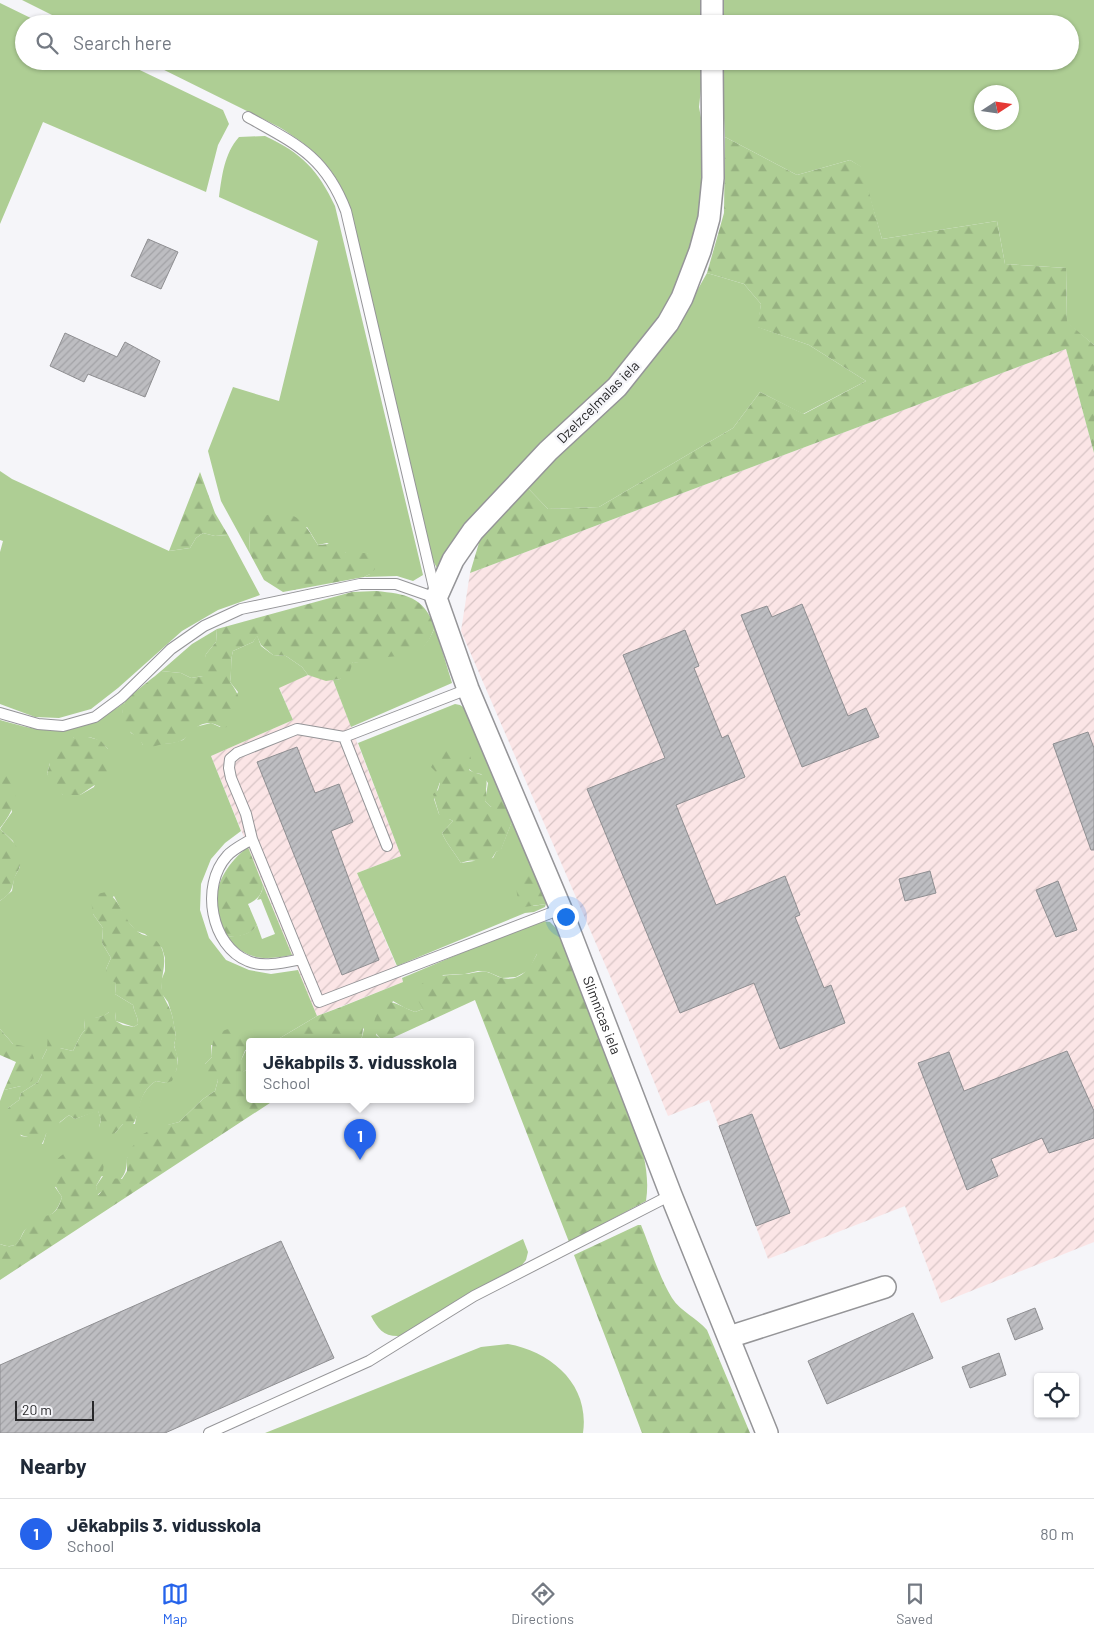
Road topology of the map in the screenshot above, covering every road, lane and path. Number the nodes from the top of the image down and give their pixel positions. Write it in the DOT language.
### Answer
graph roads {
  1 [pos="712,0"];
  2 [pos="712,15"];
  3 [pos="712,70"];
  4 [pos="248,117"];
  5 [pos="436,598"];
  6 [pos="468,689"];
  7 [pos="0,713"];
  8 [pos="344,737"];
  9 [pos="252,839"];
  10 [pos="387,846"];
  11 [pos="561,909"];
  12 [pos="301,959"];
  13 [pos="671,1195"];
  14 [pos="886,1287"];
  15 [pos="729,1337"];
  16 [pos="209,1433"];
  17 [pos="767,1433"];
  1 -- 2 [label="street"];
  3 -- 5 [label="street, Dzelzceļmalas iela"];
  4 -- 5 [label="lane"];
  5 -- 6 [label="street, Slimnīcas iela"];
  5 -- 7 [label="lane"];
  6 -- 8 [label="lane"];
  6 -- 11 [label="street, Slimnīcas iela"];
  8 -- 9 [label="lane"];
  8 -- 10 [label="lane"];
  9 -- 12 [label="lane"];
  9 -- 12 [label="lane"];
  11 -- 12 [label="lane"];
  11 -- 13 [label="street, Slimnīcas iela"];
  13 -- 15 [label="street, Slimnīcas iela"];
  13 -- 16 [label="lane"];
  14 -- 15 [label="street"];
  15 -- 17 [label="street, Slimnīcas iela"];
}
